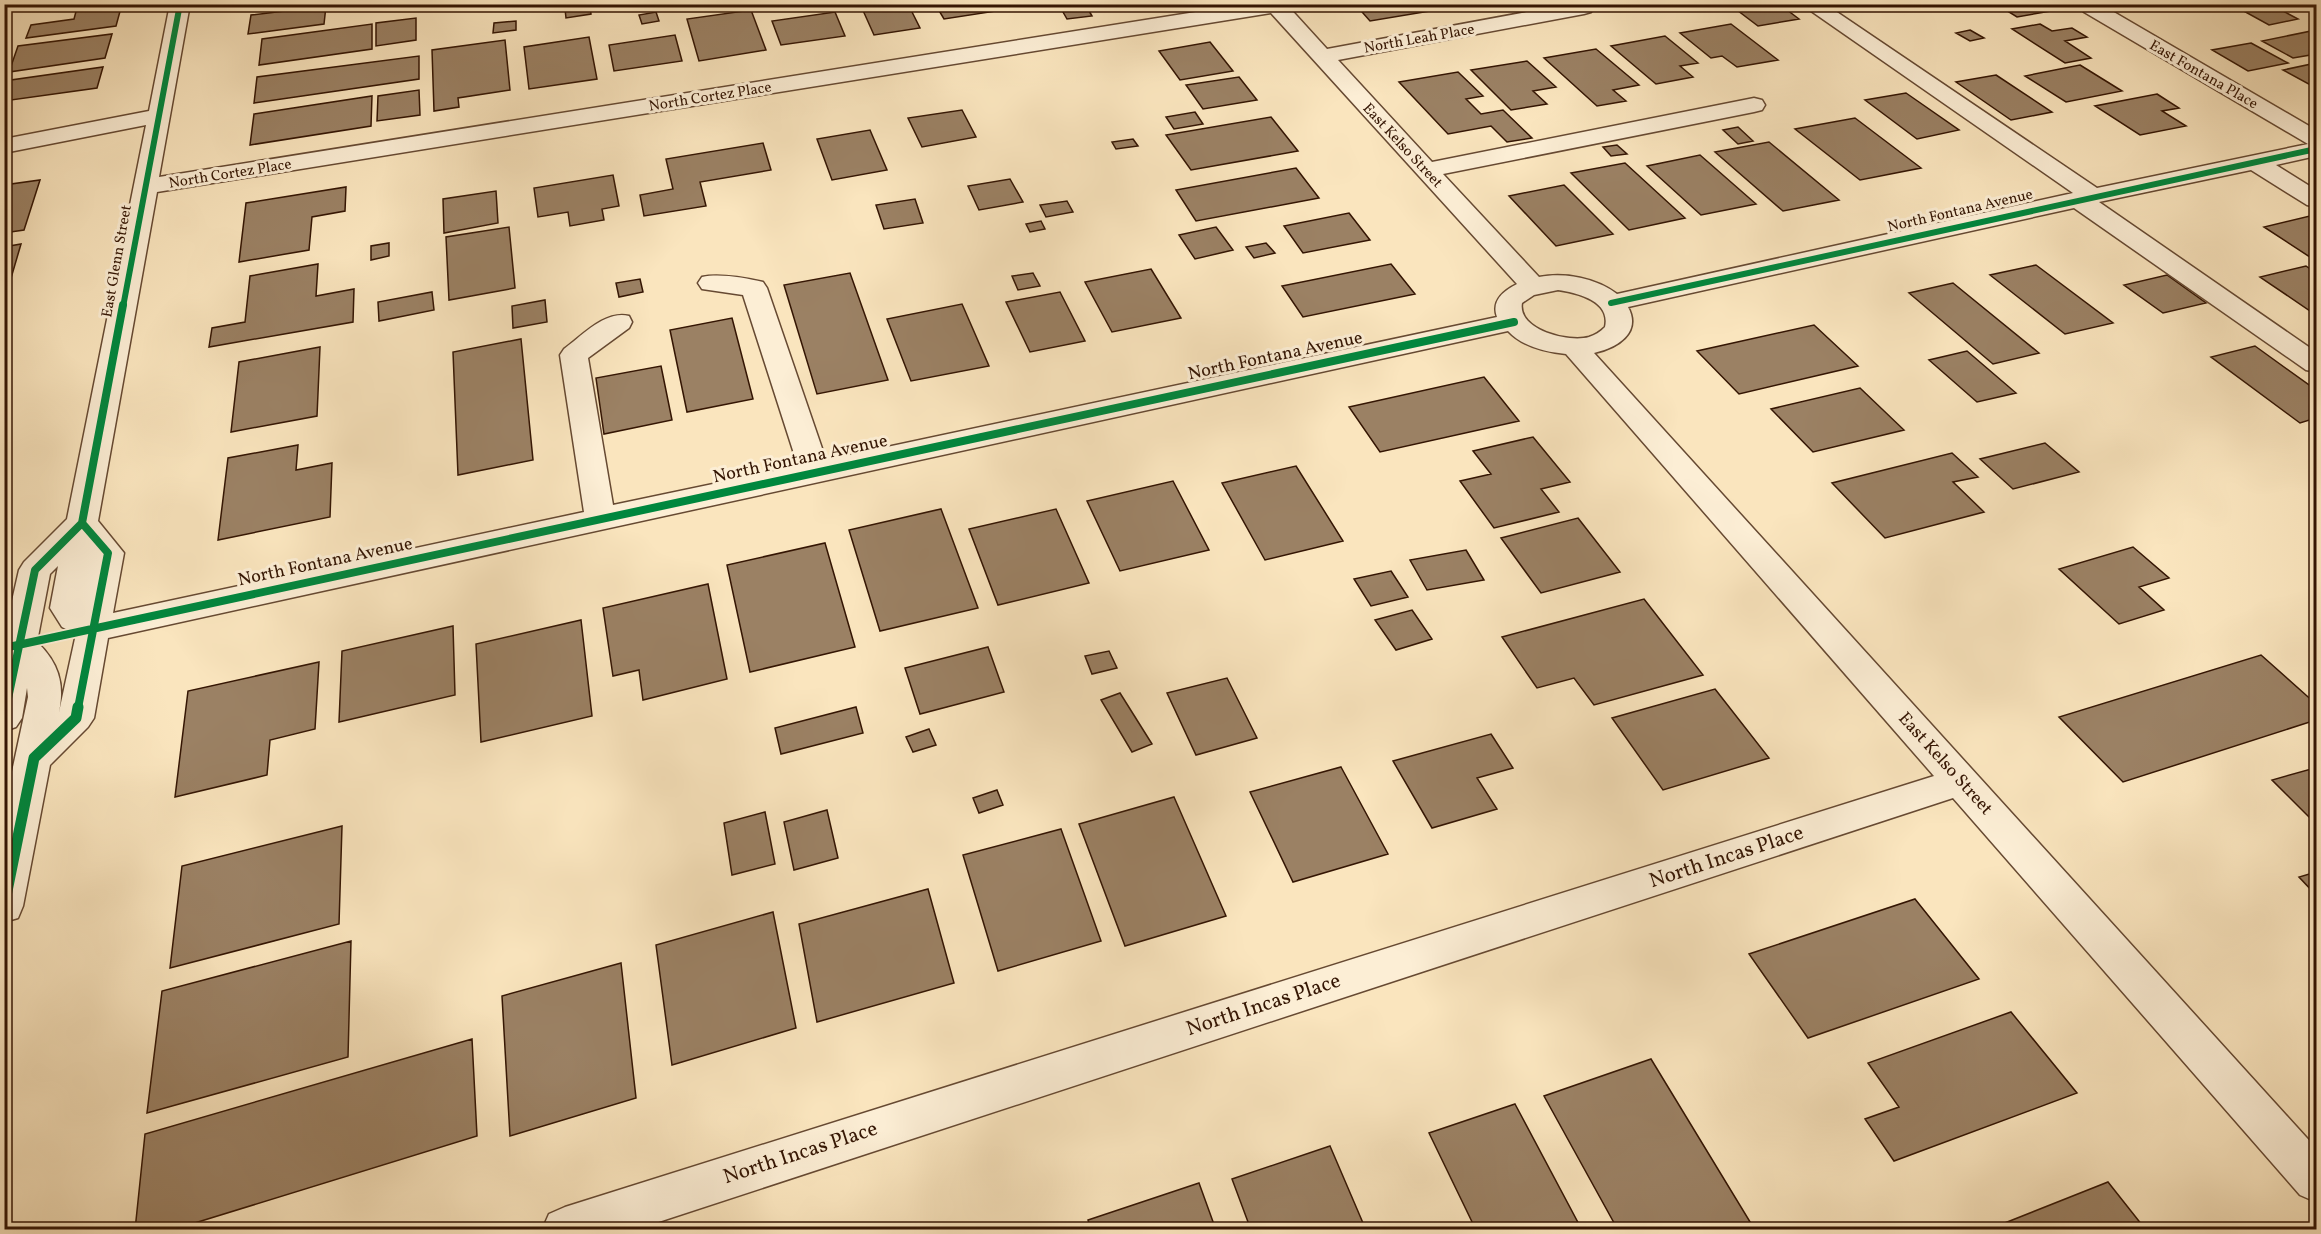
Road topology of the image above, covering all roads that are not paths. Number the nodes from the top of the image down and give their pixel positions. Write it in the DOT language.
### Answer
graph roads {
  1 [pos="180,4"];
  2 [pos="1586,4"];
  3 [pos="1811,4"];
  4 [pos="1274,5"];
  5 [pos="2091,8"];
  6 [pos="1534,10"];
  7 [pos="1321,57"];
  8 [pos="1754,105"];
  9 [pos="158,116"];
  10 [pos="2316,139"];
  11 [pos="4,146"];
  12 [pos="2316,149"];
  13 [pos="2255,162"];
  14 [pos="1425,170"];
  15 [pos="144,187"];
  16 [pos="2085,197"];
  17 [pos="2316,200"];
  18 [pos="711,283"];
  19 [pos="1533,286"];
  20 [pos="1611,303"];
  21 [pos="619,322"];
  22 [pos="1514,322"];
  23 [pos="1574,347"];
  24 [pos="2316,364"];
  25 [pos="815,472"];
  26 [pos="600,518"];
  27 [pos="82,523"];
  28 [pos="93,629"];
  29 [pos="12,646"];
  30 [pos="4,719"];
  31 [pos="34,758"];
  32 [pos="1962,781"];
  33 [pos="4,906"];
  34 [pos="2316,1180"];
  35 [pos="565,1230"];
  1 -- 9 [label="street, East Glenn Street"];
  2 -- 6 [label="street, North Leah Place"];
  3 -- 16 [label="street"];
  4 -- 7 [label="street, East Kelso Street"];
  4 -- 15 [label="street, North Cortez Place"];
  5 -- 10 [label="street, East Fontana Place"];
  6 -- 7 [label="street, North Leah Place"];
  7 -- 14 [label="street, East Kelso Street"];
  8 -- 14 [label="street"];
  9 -- 11 [label="street"];
  9 -- 15 [label="street, East Glenn Street"];
  12 -- 13 [label="street, North Fontana Avenue"];
  13 -- 16 [label="street, North Fontana Avenue"];
  13 -- 17 [label="street"];
  14 -- 19 [label="street, East Kelso Street"];
  15 -- 27 [label="street, East Glenn Street"];
  16 -- 20 [label="street, North Fontana Avenue"];
  16 -- 24 [label="street"];
  18 -- 25 [label="street"];
  19 -- 20 [label="street"];
  19 -- 22 [label="street"];
  20 -- 23 [label="street"];
  21 -- 26 [label="street"];
  22 -- 23 [label="street"];
  22 -- 25 [label="street, North Fontana Avenue"];
  23 -- 32 [label="street, East Kelso Street"];
  25 -- 26 [label="street, North Fontana Avenue"];
  26 -- 28 [label="street, North Fontana Avenue"];
  27 -- 28 [label="street, East Glenn Street"];
  27 -- 29 [label="street"];
  28 -- 31 [label="street"];
  29 -- 30 [label="street"];
  29 -- 31 [label="street"];
  30 -- 31 [label="street"];
  31 -- 33 [label="street"];
  32 -- 34 [label="street, East Kelso Street"];
  32 -- 35 [label="street, North Incas Place"];
}
